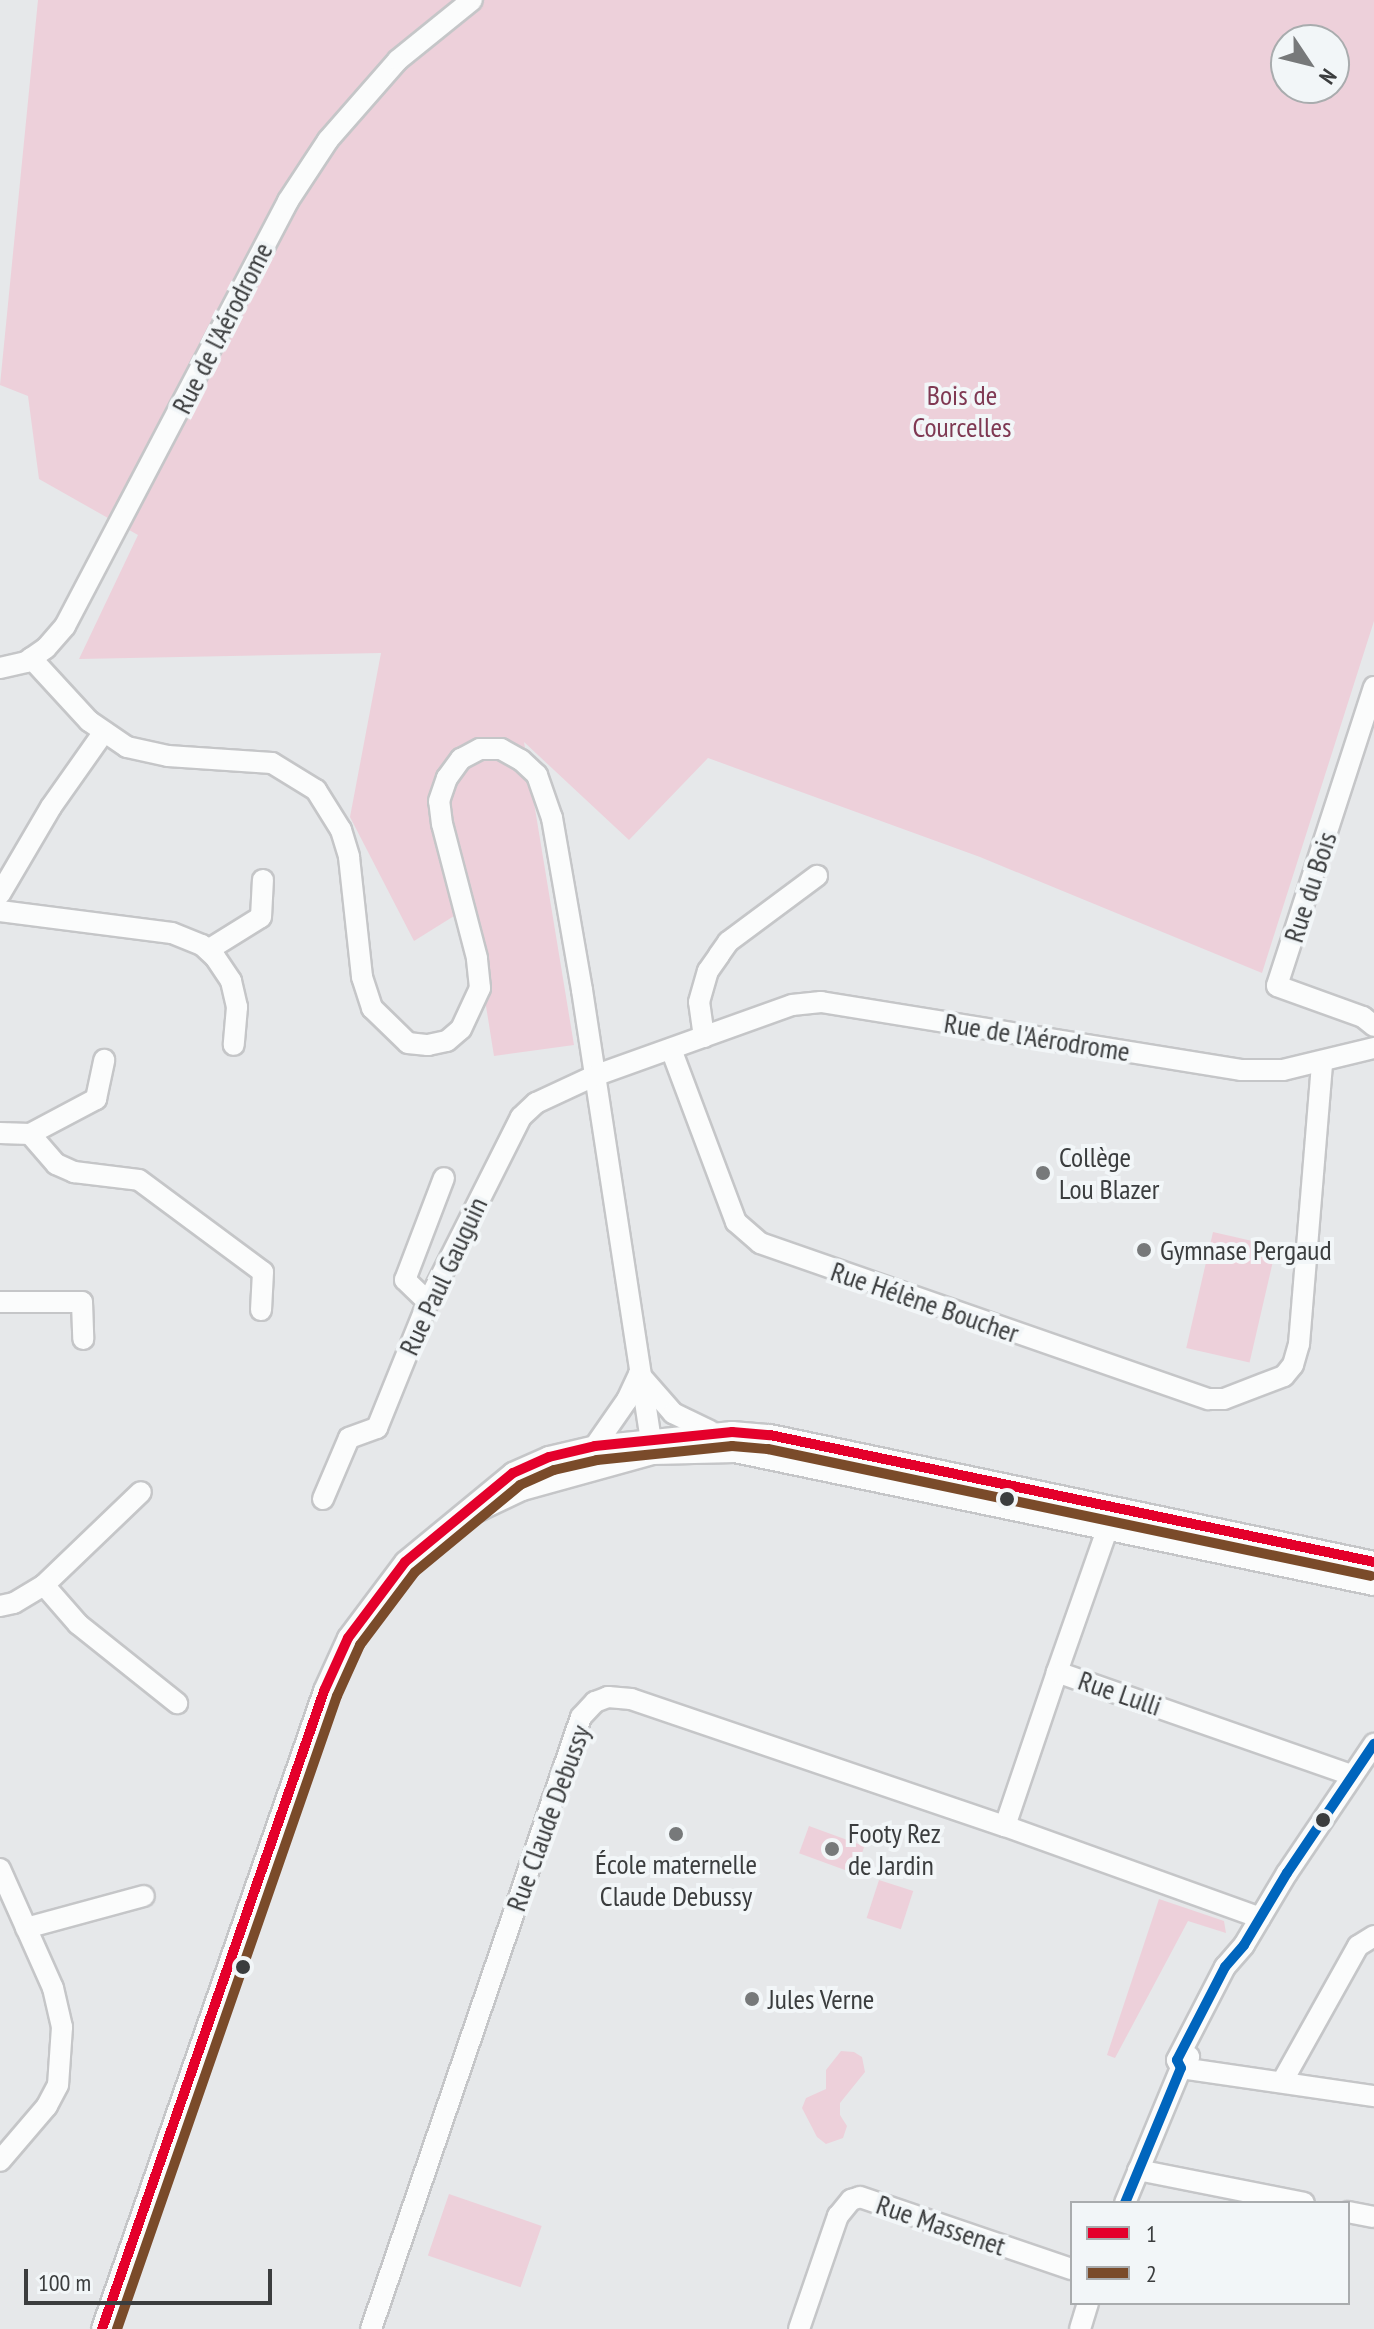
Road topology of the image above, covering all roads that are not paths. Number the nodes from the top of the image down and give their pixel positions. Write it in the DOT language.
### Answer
graph roads {
  1 [pos="472,0"];
  2 [pos="31,658"];
  3 [pos="0,668"];
  4 [pos="1374,687"];
  5 [pos="104,732"];
  6 [pos="817,876"];
  7 [pos="263,880"];
  8 [pos="0,894"];
  9 [pos="0,911"];
  10 [pos="208,950"];
  11 [pos="1374,1026"];
  12 [pos="704,1037"];
  13 [pos="234,1045"];
  14 [pos="1374,1048"];
  15 [pos="671,1049"];
  16 [pos="104,1060"];
  17 [pos="1322,1062"];
  18 [pos="594,1076"];
  19 [pos="0,1133"];
  20 [pos="30,1134"];
  21 [pos="444,1178"];
  22 [pos="0,1302"];
  23 [pos="428,1302"];
  24 [pos="261,1310"];
  25 [pos="83,1339"];
  26 [pos="639,1374"];
  27 [pos="714,1433"];
  28 [pos="595,1446"];
  29 [pos="651,1446"];
  30 [pos="141,1492"];
  31 [pos="323,1499"];
  32 [pos="444,1527"];
  33 [pos="1107,1530"];
  34 [pos="1374,1562"];
  35 [pos="44,1585"];
  36 [pos="1374,1585"];
  37 [pos="0,1606"];
  38 [pos="1057,1672"];
  39 [pos="177,1703"];
  40 [pos="1374,1744"];
  41 [pos="1351,1775"];
  42 [pos="997,1824"];
  43 [pos="0,1869"];
  44 [pos="144,1896"];
  45 [pos="1260,1918"];
  46 [pos="26,1928"];
  47 [pos="1374,1936"];
  48 [pos="1181,2068"];
  49 [pos="1282,2082"];
  50 [pos="1374,2096"];
  51 [pos="0,2161"];
  52 [pos="1138,2170"];
  53 [pos="1126,2201"];
  54 [pos="1294,2201"];
  55 [pos="1350,2212"];
  56 [pos="1374,2217"];
  57 [pos="1070,2268"];
  58 [pos="1087,2305"];
  59 [pos="102,2329"];
  60 [pos="371,2329"];
  61 [pos="799,2329"];
  62 [pos="1080,2329"];
  1 -- 2 [label="street, Rue de l'Aérodrome"];
  2 -- 3 [label="street, Rue de l'Aérodrome"];
  2 -- 5 [label="street"];
  4 -- 11 [label="street, Rue du Bois"];
  5 -- 8 [label="street"];
  5 -- 18 [label="street"];
  6 -- 12 [label="street"];
  7 -- 10 [label="street"];
  9 -- 10 [label="street"];
  10 -- 13 [label="street"];
  12 -- 15 [label="street, Rue de l'Aérodrome"];
  12 -- 17 [label="street, Rue de l'Aérodrome"];
  14 -- 17 [label="street, Rue de l'Aérodrome"];
  15 -- 17 [label="street, Rue Hélène Boucher"];
  15 -- 18 [label="street, Rue de l'Aérodrome"];
  16 -- 20 [label="street"];
  18 -- 23 [label="street, Rue Paul Gauguin"];
  18 -- 26 [label="street"];
  19 -- 20 [label="street"];
  20 -- 24 [label="street"];
  21 -- 23 [label="street"];
  22 -- 25 [label="street"];
  23 -- 31 [label="street, Rue Paul Gauguin"];
  26 -- 27 [label="street"];
  26 -- 28 [label="street"];
  26 -- 29 [label="street"];
  27 -- 29 [label="street"];
  27 -- 34 [label="street"];
  28 -- 29 [label="street"];
  28 -- 32 [label="street"];
  29 -- 32 [label="street"];
  29 -- 33 [label="street"];
  30 -- 35 [label="street"];
  32 -- 59 [label="street"];
  33 -- 36 [label="street"];
  33 -- 38 [label="street"];
  35 -- 37 [label="street"];
  35 -- 39 [label="street"];
  38 -- 41 [label="street, Rue Lulli"];
  38 -- 42 [label="street, Rue Lulli"];
  40 -- 41 [label="street"];
  41 -- 45 [label="street"];
  42 -- 45 [label="street, Rue Claude Debussy"];
  42 -- 60 [label="street, Rue Claude Debussy"];
  43 -- 46 [label="street"];
  44 -- 46 [label="street"];
  45 -- 48 [label="street"];
  46 -- 51 [label="street"];
  47 -- 49 [label="street"];
  48 -- 49 [label="street"];
  48 -- 52 [label="street"];
  49 -- 50 [label="street"];
  52 -- 53 [label="street"];
  52 -- 54 [label="street"];
  55 -- 56 [label="street"];
  57 -- 61 [label="street, Rue Massenet"];
  58 -- 62 [label="street"];
}
